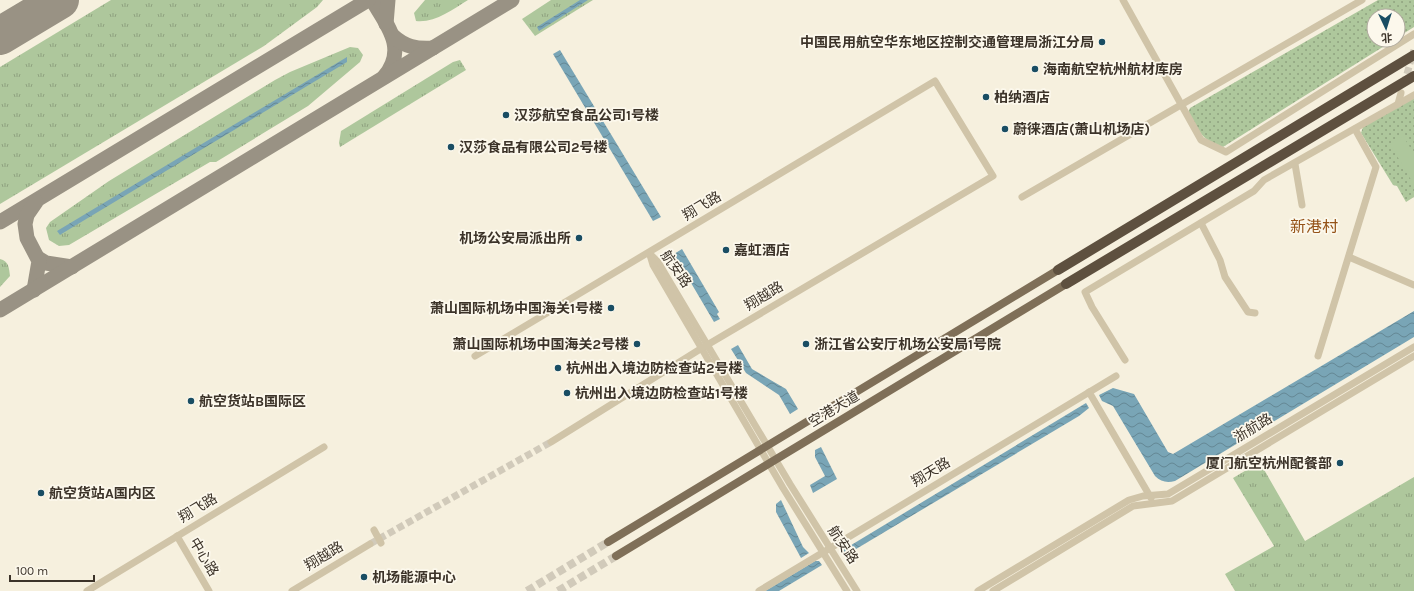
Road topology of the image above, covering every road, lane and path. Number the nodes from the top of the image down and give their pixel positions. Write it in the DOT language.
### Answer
graph roads {
  1 [pos="1123,0"];
  2 [pos="1362,0"];
  3 [pos="1414,34"];
  4 [pos="1414,55"];
  5 [pos="1414,76"];
  6 [pos="1401,93"];
  7 [pos="1414,94"];
  8 [pos="1398,104"];
  9 [pos="1182,105"];
  10 [pos="1355,129"];
  11 [pos="1295,164"];
  12 [pos="993,176"];
  13 [pos="1022,198"];
  14 [pos="1302,205"];
  15 [pos="1201,223"];
  16 [pos="649,253"];
  17 [pos="1349,257"];
  18 [pos="1058,270"];
  19 [pos="1066,284"];
  20 [pos="1414,285"];
  21 [pos="1255,313"];
  22 [pos="705,346"];
  23 [pos="1414,347"];
  24 [pos="475,356"];
  25 [pos="1318,356"];
  26 [pos="1414,356"];
  27 [pos="1125,360"];
  28 [pos="1116,376"];
  29 [pos="1089,392"];
  30 [pos="551,442"];
  31 [pos="324,447"];
  32 [pos="764,447"];
  33 [pos="772,461"];
  34 [pos="1150,495"];
  35 [pos="1155,503"];
  36 [pos="374,530"];
  37 [pos="177,536"];
  38 [pos="608,542"];
  39 [pos="381,543"];
  40 [pos="370,544"];
  41 [pos="831,548"];
  42 [pos="823,553"];
  43 [pos="616,556"];
  44 [pos="86,591"];
  45 [pos="209,591"];
  46 [pos="292,591"];
  47 [pos="759,591"];
  48 [pos="847,591"];
  49 [pos="857,591"];
  50 [pos="978,591"];
  51 [pos="993,591"];
  1 -- 9 [label="street"];
  2 -- 9 [label="street"];
  3 -- 9 [label="street"];
  4 -- 18 [label="highway"];
  5 -- 19 [label="highway"];
  6 -- 8 [label="street"];
  7 -- 8 [label="street"];
  8 -- 10 [label="street"];
  9 -- 13 [label="street"];
  10 -- 11 [label="street"];
  10 -- 17 [label="street"];
  11 -- 14 [label="street"];
  11 -- 15 [label="street"];
  12 -- 16 [label="street, 翔飞路"];
  12 -- 22 [label="street, 翔越路"];
  15 -- 21 [label="street"];
  15 -- 27 [label="street"];
  16 -- 22 [label="street, 航安路"];
  16 -- 24 [label="street, 翔飞路"];
  17 -- 20 [label="street"];
  17 -- 25 [label="street"];
  18 -- 32 [label="main road, 空港大道"];
  19 -- 33 [label="main road, 空港大道"];
  22 -- 30 [label="street, 翔越路"];
  22 -- 32 [label="street, 航安路"];
  23 -- 34 [label="street, 浙航路"];
  26 -- 35 [label="street, 浙航路"];
  28 -- 29 [label="street, 翔天路"];
  29 -- 34 [label="street"];
  29 -- 41 [label="street, 翔天路"];
  31 -- 37 [label="street, 翔飞路"];
  32 -- 33 [label="street, 航安路"];
  32 -- 38 [label="main road, 空港大道"];
  33 -- 41 [label="street, 航安路"];
  33 -- 42 [label="street, 航安路"];
  33 -- 43 [label="main road, 空港大道"];
  34 -- 35 [label="street"];
  34 -- 50 [label="street, 浙航路"];
  35 -- 51 [label="street, 浙航路"];
  36 -- 39 [label="street"];
  37 -- 44 [label="street, 翔飞路"];
  37 -- 45 [label="street, 中心路"];
  40 -- 46 [label="street, 翔越路"];
  41 -- 42 [label="street, 翔天路"];
  41 -- 49 [label="street, 航安路"];
  42 -- 47 [label="street, 翔天路"];
  42 -- 48 [label="street, 航安路"];
}
